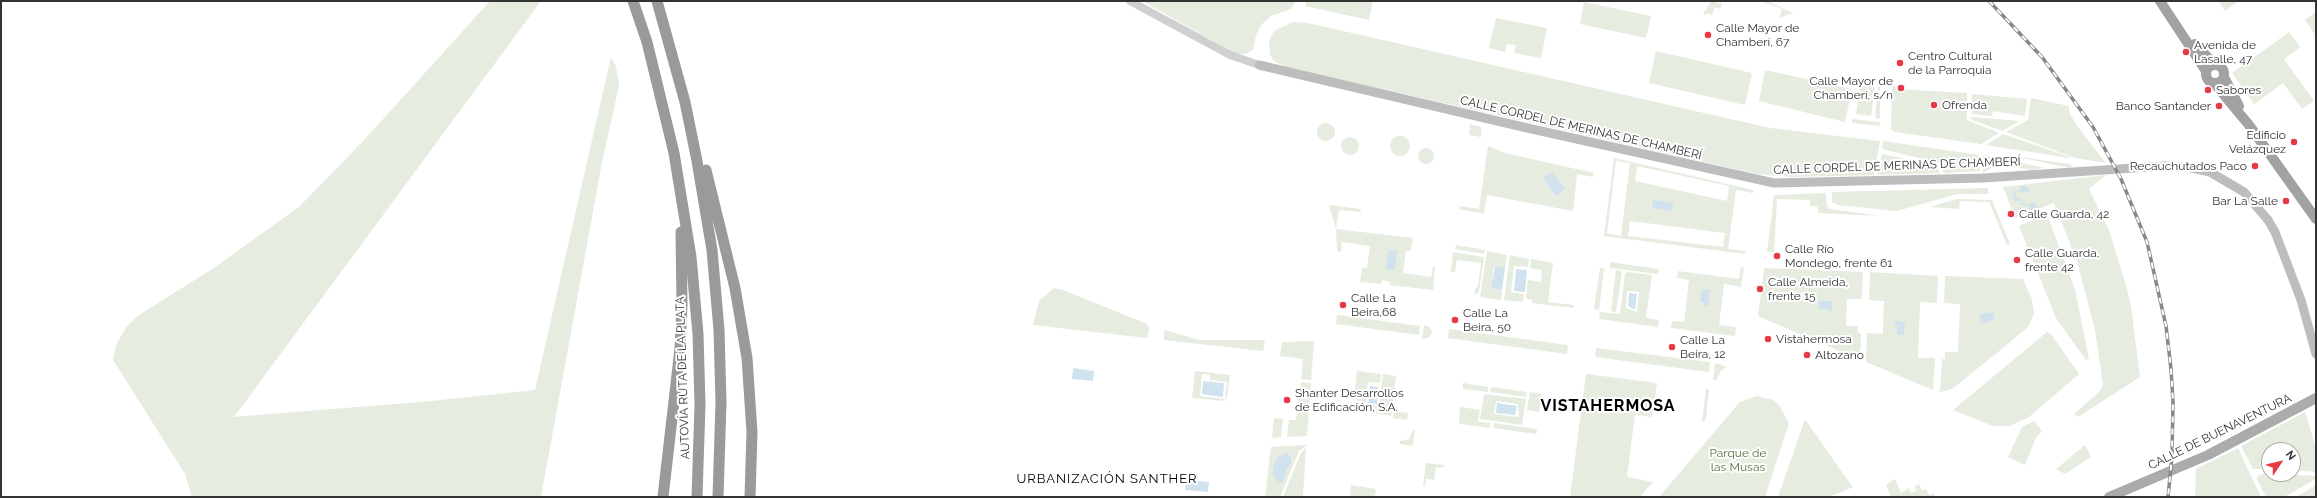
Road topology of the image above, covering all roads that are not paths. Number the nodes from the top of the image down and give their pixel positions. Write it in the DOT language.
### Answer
graph roads {
  1 [pos="633,1"];
  2 [pos="657,1"];
  3 [pos="1130,1"];
  4 [pos="2160,1"];
  5 [pos="665,29"];
  6 [pos="1259,65"];
  7 [pos="2211,68"];
  8 [pos="2224,77"];
  9 [pos="2214,83"];
  10 [pos="2249,125"];
  11 [pos="2316,219"];
  12 [pos="2316,354"];
  13 [pos="2316,388"];
  14 [pos="2313,400"];
  15 [pos="2111,496"];
  16 [pos="663,497"];
  17 [pos="697,497"];
  18 [pos="718,497"];
  19 [pos="750,497"];
  1 -- 16 [label="highway"];
  1 -- 17 [label="highway, AUTOVÍA RUTA DE LA PLATA"];
  2 -- 5 [label="highway"];
  3 -- 6 [label="street"];
  4 -- 7 [label="highway"];
  5 -- 18 [label="highway"];
  5 -- 19 [label="highway"];
  6 -- 12 [label="main road, CALLE CORDEL DE MERINAS DE CHAMBERÍ"];
  7 -- 8 [label="highway"];
  7 -- 9 [label="highway"];
  8 -- 9 [label="highway"];
  8 -- 10 [label="highway"];
  9 -- 10 [label="highway"];
  10 -- 11 [label="highway"];
  13 -- 14 [label="main road"];
  14 -- 15 [label="main road, CALLE DE BUENAVENTURA"];
}
